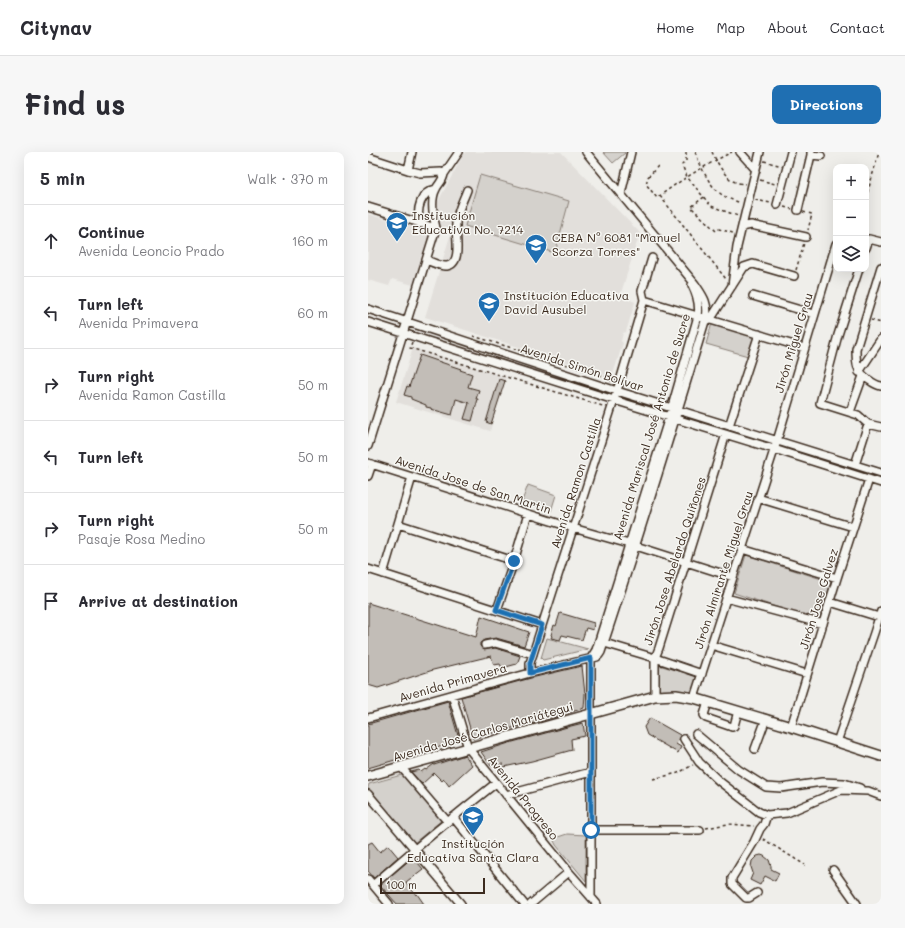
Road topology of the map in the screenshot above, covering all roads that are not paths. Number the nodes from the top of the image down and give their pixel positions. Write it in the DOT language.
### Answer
graph roads {
  1 [pos="412,152"];
  2 [pos="459,152"];
  3 [pos="586,152"];
  4 [pos="631,152"];
  5 [pos="740,152"];
  6 [pos="760,152"];
  7 [pos="791,152"];
  8 [pos="811,154"];
  9 [pos="821,156"];
  10 [pos="368,157"];
  11 [pos="408,170"];
  12 [pos="756,170"];
  13 [pos="444,174"];
  14 [pos="436,189"];
  15 [pos="467,190"];
  16 [pos="621,194"];
  17 [pos="777,205"];
  18 [pos="368,207"];
  19 [pos="798,210"];
  20 [pos="420,224"];
  21 [pos="742,227"];
  22 [pos="436,228"];
  23 [pos="806,237"];
  24 [pos="869,239"];
  25 [pos="881,242"];
  26 [pos="833,254"];
  27 [pos="652,258"];
  28 [pos="426,260"];
  29 [pos="881,267"];
  30 [pos="858,272"];
  31 [pos="688,275"];
  32 [pos="794,276"];
  33 [pos="732,286"];
  34 [pos="753,296"];
  35 [pos="644,300"];
  36 [pos="368,309"];
  37 [pos="814,314"];
  38 [pos="698,316"];
  39 [pos="708,319"];
  40 [pos="368,322"];
  41 [pos="406,322"];
  42 [pos="403,333"];
  43 [pos="759,334"];
  44 [pos="881,339"];
  45 [pos="487,348"];
  46 [pos="804,348"];
  47 [pos="484,359"];
  48 [pos="861,374"];
  49 [pos="881,386"];
  50 [pos="617,391"];
  51 [pos="614,400"];
  52 [pos="675,409"];
  53 [pos="850,412"];
  54 [pos="672,418"];
  55 [pos="868,424"];
  56 [pos="729,426"];
  57 [pos="881,427"];
  58 [pos="726,434"];
  59 [pos="776,441"];
  60 [pos="368,446"];
  61 [pos="774,449"];
  62 [pos="370,463"];
  63 [pos="855,465"];
  64 [pos="881,473"];
  65 [pos="368,476"];
  66 [pos="412,477"];
  67 [pos="869,479"];
  68 [pos="881,483"];
  69 [pos="758,498"];
  70 [pos="528,514"];
  71 [pos="398,524"];
  72 [pos="853,527"];
  73 [pos="573,528"];
  74 [pos="628,544"];
  75 [pos="636,546"];
  76 [pos="742,549"];
  77 [pos="514,561"];
  78 [pos="686,562"];
  79 [pos="368,570"];
  80 [pos="383,574"];
  81 [pos="733,577"];
  82 [pos="837,578"];
  83 [pos="726,598"];
  84 [pos="830,602"];
  85 [pos="496,610"];
  86 [pos="880,614"];
  87 [pos="823,624"];
  88 [pos="542,625"];
  89 [pos="878,634"];
  90 [pos="601,642"];
  91 [pos="485,645"];
  92 [pos="711,645"];
  93 [pos="533,654"];
  94 [pos="591,658"];
  95 [pos="655,658"];
  96 [pos="530,673"];
  97 [pos="702,674"];
  98 [pos="807,674"];
  99 [pos="452,695"];
  100 [pos="655,696"];
  101 [pos="694,698"];
  102 [pos="708,702"];
  103 [pos="738,711"];
  104 [pos="591,714"];
  105 [pos="368,718"];
  106 [pos="766,719"];
  107 [pos="791,727"];
  108 [pos="696,734"];
  109 [pos="684,739"];
  110 [pos="837,742"];
  111 [pos="468,748"];
  112 [pos="755,749"];
  113 [pos="881,756"];
  114 [pos="401,767"];
  115 [pos="591,772"];
  116 [pos="368,776"];
  117 [pos="496,783"];
  118 [pos="868,791"];
  119 [pos="368,794"];
  120 [pos="506,795"];
  121 [pos="881,796"];
  122 [pos="767,815"];
  123 [pos="450,819"];
  124 [pos="591,830"];
  125 [pos="700,830"];
  126 [pos="414,849"];
  127 [pos="833,870"];
  128 [pos="569,872"];
  129 [pos="370,882"];
  130 [pos="757,893"];
  131 [pos="590,897"];
  132 [pos="389,904"];
  133 [pos="460,904"];
  134 [pos="524,904"];
  135 [pos="531,904"];
  136 [pos="597,904"];
  137 [pos="857,904"];
  1 -- 11 [label="street"];
  2 -- 13 [label="street"];
  3 -- 16 [label="street"];
  4 -- 16 [label="street"];
  5 -- 12 [label="street"];
  6 -- 12 [label="street"];
  7 -- 17 [label="street"];
  8 -- 9 [label="street"];
  8 -- 19 [label="street"];
  10 -- 11 [label="street"];
  11 -- 13 [label="street"];
  12 -- 21 [label="street"];
  13 -- 14 [label="street"];
  14 -- 20 [label="street"];
  14 -- 22 [label="street"];
  15 -- 28 [label="street"];
  16 -- 31 [label="street"];
  18 -- 20 [label="street"];
  20 -- 22 [label="street"];
  21 -- 23 [label="street"];
  21 -- 33 [label="street"];
  22 -- 28 [label="street"];
  24 -- 25 [label="street"];
  26 -- 37 [label="street, Jirón Miguel Grau"];
  27 -- 35 [label="street, Avenida Ramon Castilla"];
  28 -- 41 [label="street"];
  29 -- 48 [label="street"];
  30 -- 53 [label="street"];
  31 -- 38 [label="street, Avenida Mariscal José Antonio de Sucre"];
  31 -- 39 [label="street, Avenida Mariscal José Antonio de Sucre"];
  32 -- 33 [label="street"];
  33 -- 39 [label="street"];
  34 -- 37 [label="street"];
  35 -- 38 [label="street"];
  35 -- 50 [label="street, Avenida Ramon Castilla"];
  36 -- 41 [label="street, Avenida Simón Bolívar"];
  37 -- 46 [label="street, Jirón Miguel Grau"];
  38 -- 39 [label="street"];
  38 -- 52 [label="street, Avenida Mariscal José Antonio de Sucre"];
  39 -- 43 [label="street"];
  39 -- 52 [label="street, Avenida Mariscal José Antonio de Sucre"];
  40 -- 42 [label="street, Avenida Simón Bolívar"];
  41 -- 42 [label="street"];
  41 -- 45 [label="street, Avenida Simón Bolívar"];
  42 -- 47 [label="street, Avenida Simón Bolívar"];
  42 -- 60 [label="street"];
  43 -- 46 [label="street"];
  43 -- 56 [label="street"];
  44 -- 48 [label="street"];
  45 -- 47 [label="street"];
  45 -- 50 [label="street, Avenida Simón Bolívar"];
  46 -- 59 [label="street, Jirón Miguel Grau"];
  47 -- 51 [label="street, Avenida Simón Bolívar"];
  48 -- 49 [label="street"];
  48 -- 53 [label="street"];
  50 -- 51 [label="street, Avenida Ramon Castilla"];
  50 -- 52 [label="street, Avenida Simón Bolívar"];
  51 -- 54 [label="street, Avenida Simón Bolívar"];
  51 -- 73 [label="street, Avenida Ramon Castilla"];
  52 -- 54 [label="street, Avenida Mariscal José Antonio de Sucre"];
  52 -- 56 [label="street, Avenida Simón Bolívar"];
  53 -- 55 [label="street"];
  54 -- 58 [label="street, Avenida Simón Bolívar"];
  54 -- 74 [label="street, Avenida Mariscal José Antonio de Sucre"];
  54 -- 75 [label="street, Avenida Mariscal José Antonio de Sucre"];
  55 -- 57 [label="street"];
  55 -- 63 [label="street"];
  56 -- 59 [label="street, Avenida Simón Bolívar"];
  58 -- 61 [label="street, Avenida Simón Bolívar"];
  58 -- 78 [label="street, Jirón Jose Abelardo Quiñones"];
  59 -- 61 [label="street, Jirón Miguel Grau"];
  59 -- 63 [label="street, Avenida Simón Bolívar"];
  61 -- 67 [label="street, Avenida Simón Bolívar"];
  61 -- 69 [label="street, Jirón Almirante Miguel Grau"];
  62 -- 65 [label="street"];
  62 -- 66 [label="street, Avenida Jose de San Martin"];
  63 -- 64 [label="street, Avenida Simón Bolívar"];
  66 -- 70 [label="street, Avenida Jose de San Martin"];
  66 -- 71 [label="street"];
  67 -- 68 [label="street, Avenida Simón Bolívar"];
  67 -- 72 [label="street, Jirón Jose Galvez"];
  69 -- 72 [label="street"];
  69 -- 76 [label="street, Jirón Almirante Miguel Grau"];
  70 -- 73 [label="street, Avenida Jose de San Martin"];
  70 -- 77 [label="street"];
  71 -- 77 [label="street"];
  71 -- 80 [label="street"];
  72 -- 82 [label="street, Jirón Jose Galvez"];
  73 -- 74 [label="street, Avenida Jose de San Martin"];
  73 -- 88 [label="street, Avenida Ramon Castilla"];
  74 -- 75 [label="street, Avenida Jose de San Martin"];
  74 -- 90 [label="street, Avenida Mariscal José Antonio de Sucre"];
  75 -- 78 [label="street, Avenida Jose de San Martin"];
  75 -- 90 [label="street, Avenida Mariscal José Antonio de Sucre"];
  76 -- 81 [label="street, Jirón Almirante Miguel Grau"];
  76 -- 82 [label="street"];
  77 -- 85 [label="street"];
  78 -- 81 [label="street, Avenida Jose de San Martin"];
  78 -- 95 [label="street, Jirón Jose Abelardo Quiñones"];
  79 -- 80 [label="street"];
  80 -- 85 [label="street"];
  81 -- 83 [label="street, Jirón Almirante Miguel Grau"];
  82 -- 84 [label="street, Jirón Jose Galvez"];
  83 -- 87 [label="street"];
  83 -- 92 [label="street, Jirón Almirante Miguel Grau"];
  84 -- 86 [label="street"];
  84 -- 87 [label="street, Jirón Jose Galvez"];
  85 -- 88 [label="street"];
  86 -- 89 [label="street"];
  87 -- 98 [label="street, Jirón Jose Galvez"];
  88 -- 93 [label="street, Avenida Ramon Castilla"];
  89 -- 110 [label="street"];
  90 -- 94 [label="street, Avenida Mariscal José Antonio de Sucre"];
  90 -- 95 [label="street"];
  91 -- 93 [label="street"];
  92 -- 97 [label="street, Jirón Almirante Miguel Grau"];
  92 -- 98 [label="street"];
  93 -- 96 [label="street, Avenida Ramon Castilla"];
  94 -- 96 [label="street, Avenida Primavera"];
  94 -- 104 [label="street"];
  95 -- 97 [label="street"];
  95 -- 100 [label="street, Jirón Jose Abelardo Quiñones"];
  96 -- 99 [label="street, Avenida Primavera"];
  97 -- 101 [label="street, Jirón Almirante Miguel Grau"];
  98 -- 107 [label="street, Jirón Jose Galvez"];
  99 -- 105 [label="street, Avenida Primavera"];
  99 -- 111 [label="street, Avenida Progreso"];
  100 -- 101 [label="main road, Avenida José Carlos Mariátegui"];
  100 -- 104 [label="main road, Avenida José Carlos Mariátegui"];
  101 -- 102 [label="main road, Avenida José Carlos Mariátegui"];
  102 -- 103 [label="main road, Avenida José Carlos Mariátegui"];
  102 -- 103 [label="street"];
  103 -- 106 [label="main road, Avenida José Carlos Mariátegui"];
  104 -- 111 [label="main road, Avenida José Carlos Mariátegui"];
  104 -- 115 [label="street"];
  106 -- 107 [label="main road, Avenida José Carlos Mariátegui"];
  106 -- 112 [label="street"];
  107 -- 110 [label="main road, Avenida José Carlos Mariátegui"];
  108 -- 118 [label="street"];
  109 -- 122 [label="street"];
  110 -- 113 [label="main road, Avenida José Carlos Mariátegui"];
  111 -- 114 [label="main road, Avenida José Carlos Mariátegui"];
  111 -- 117 [label="street, Avenida Progreso"];
  114 -- 116 [label="main road, Avenida José Carlos Mariátegui"];
  114 -- 123 [label="street"];
  115 -- 120 [label="street"];
  115 -- 124 [label="street"];
  117 -- 120 [label="street, Avenida Progreso"];
  117 -- 123 [label="street"];
  118 -- 121 [label="street"];
  118 -- 122 [label="street"];
  119 -- 126 [label="street"];
  120 -- 128 [label="street, Avenida Progreso"];
  122 -- 130 [label="street"];
  123 -- 126 [label="street"];
  123 -- 134 [label="street"];
  124 -- 125 [label="street"];
  124 -- 131 [label="street"];
  126 -- 129 [label="street"];
  126 -- 133 [label="street"];
  127 -- 137 [label="street"];
  128 -- 131 [label="street, Avenida Progreso"];
  128 -- 135 [label="street"];
  129 -- 132 [label="street"];
  131 -- 136 [label="street, Avenida Progreso"];
}
